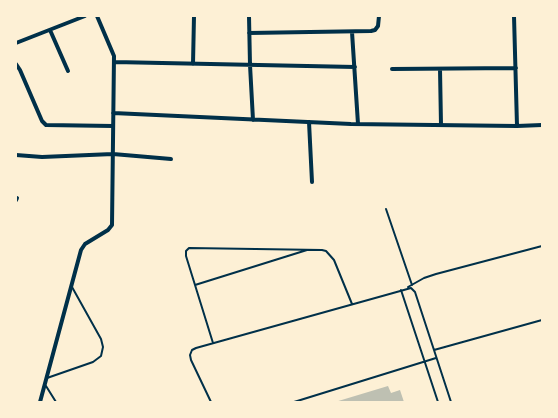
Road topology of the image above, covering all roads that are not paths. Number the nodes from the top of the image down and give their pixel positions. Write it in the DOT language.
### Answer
graph roads {
  1 [pos="85,16"];
  2 [pos="97,16"];
  3 [pos="194,16"];
  4 [pos="249,16"];
  5 [pos="379,16"];
  6 [pos="514,16"];
  7 [pos="50,30"];
  8 [pos="352,32"];
  9 [pos="249,33"];
  10 [pos="16,43"];
  11 [pos="114,62"];
  12 [pos="16,64"];
  13 [pos="193,64"];
  14 [pos="250,65"];
  15 [pos="355,67"];
  16 [pos="440,68"];
  17 [pos="516,68"];
  18 [pos="392,69"];
  19 [pos="68,70"];
  20 [pos="113,113"];
  21 [pos="253,120"];
  22 [pos="308,122"];
  23 [pos="358,124"];
  24 [pos="542,124"];
  25 [pos="441,125"];
  26 [pos="113,126"];
  27 [pos="517,126"];
  28 [pos="113,154"];
  29 [pos="16,155"];
  30 [pos="171,159"];
  31 [pos="312,182"];
  32 [pos="386,209"];
  33 [pos="542,246"];
  34 [pos="308,250"];
  35 [pos="71,285"];
  36 [pos="195,285"];
  37 [pos="412,285"];
  38 [pos="407,288"];
  39 [pos="401,290"];
  40 [pos="352,304"];
  41 [pos="542,320"];
  42 [pos="213,342"];
  43 [pos="434,350"];
  44 [pos="436,358"];
  45 [pos="424,361"];
  46 [pos="46,379"];
  47 [pos="44,384"];
  48 [pos="40,402"];
  49 [pos="56,402"];
  50 [pos="211,402"];
  51 [pos="294,402"];
  52 [pos="438,402"];
  53 [pos="451,402"];
  1 -- 7 [label="street"];
  2 -- 11 [label="street"];
  3 -- 13 [label="street"];
  4 -- 9 [label="street"];
  5 -- 8 [label="street"];
  6 -- 17 [label="street"];
  7 -- 10 [label="street"];
  7 -- 19 [label="street"];
  8 -- 9 [label="street"];
  8 -- 15 [label="street"];
  9 -- 14 [label="street"];
  11 -- 13 [label="street"];
  11 -- 20 [label="street"];
  12 -- 26 [label="street"];
  13 -- 14 [label="street"];
  14 -- 15 [label="street"];
  14 -- 21 [label="street"];
  15 -- 23 [label="street"];
  16 -- 17 [label="street"];
  16 -- 18 [label="street"];
  16 -- 25 [label="street"];
  17 -- 27 [label="street"];
  20 -- 21 [label="street"];
  20 -- 26 [label="street"];
  21 -- 22 [label="street"];
  22 -- 23 [label="street"];
  22 -- 31 [label="street"];
  23 -- 25 [label="street"];
  24 -- 27 [label="street"];
  25 -- 27 [label="street"];
  26 -- 28 [label="street"];
  28 -- 29 [label="street"];
  28 -- 30 [label="street"];
  28 -- 35 [label="street"];
  32 -- 37 [label="lane"];
  33 -- 37 [label="lane"];
  34 -- 36 [label="lane"];
  34 -- 36 [label="lane"];
  34 -- 40 [label="lane"];
  35 -- 46 [label="street"];
  35 -- 46 [label="lane"];
  36 -- 42 [label="lane"];
  37 -- 38 [label="lane"];
  38 -- 39 [label="lane"];
  38 -- 43 [label="lane"];
  39 -- 40 [label="lane"];
  39 -- 45 [label="lane"];
  40 -- 42 [label="lane"];
  41 -- 43 [label="lane"];
  42 -- 50 [label="lane"];
  43 -- 44 [label="lane"];
  44 -- 45 [label="lane"];
  44 -- 53 [label="lane"];
  45 -- 51 [label="lane"];
  45 -- 52 [label="lane"];
  46 -- 47 [label="street"];
  47 -- 48 [label="street"];
  47 -- 49 [label="lane"];
}
